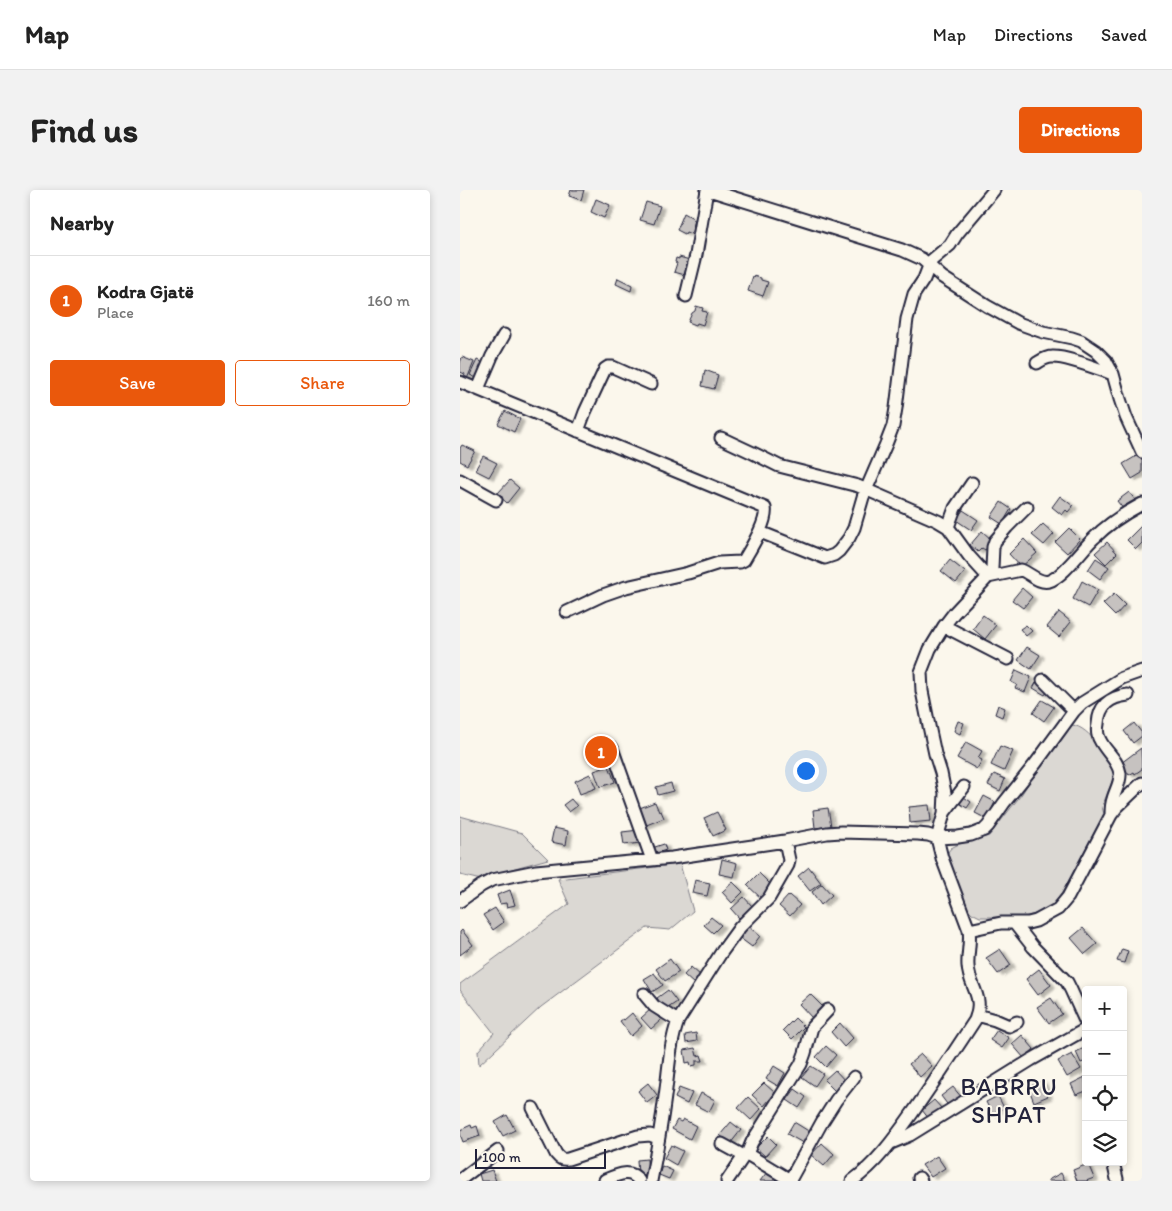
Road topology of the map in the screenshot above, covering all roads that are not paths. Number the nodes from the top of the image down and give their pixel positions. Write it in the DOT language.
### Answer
graph roads {
  1 [pos="708,190"];
  2 [pos="994,190"];
  3 [pos="929,266"];
  4 [pos="686,296"];
  5 [pos="504,335"];
  6 [pos="1037,363"];
  7 [pos="1113,374"];
  8 [pos="460,382"];
  9 [pos="652,384"];
  10 [pos="478,389"];
  11 [pos="578,431"];
  12 [pos="721,438"];
  13 [pos="1142,452"];
  14 [pos="460,480"];
  15 [pos="972,484"];
  16 [pos="867,489"];
  17 [pos="496,500"];
  18 [pos="1142,504"];
  19 [pos="1027,507"];
  20 [pos="948,527"];
  21 [pos="760,532"];
  22 [pos="988,577"];
  23 [pos="567,612"];
  24 [pos="944,626"];
  25 [pos="1008,659"];
  26 [pos="1142,671"];
  27 [pos="1043,680"];
  28 [pos="1128,695"];
  29 [pos="1074,711"];
  30 [pos="612,748"];
  31 [pos="1142,783"];
  32 [pos="964,787"];
  33 [pos="944,814"];
  34 [pos="1111,815"];
  35 [pos="937,838"];
  36 [pos="785,841"];
  37 [pos="652,860"];
  38 [pos="460,901"];
  39 [pos="1015,924"];
  40 [pos="969,930"];
  41 [pos="644,994"];
  42 [pos="828,1010"];
  43 [pos="1082,1014"];
  44 [pos="977,1015"];
  45 [pos="678,1021"];
  46 [pos="1017,1022"];
  47 [pos="1084,1031"];
  48 [pos="854,1077"];
  49 [pos="533,1108"];
  50 [pos="658,1138"];
  51 [pos="722,1144"];
  52 [pos="890,1144"];
  53 [pos="498,1152"];
  54 [pos="745,1155"];
  55 [pos="1114,1166"];
  56 [pos="1116,1179"];
  57 [pos="460,1180"];
  58 [pos="605,1180"];
  59 [pos="790,1180"];
  60 [pos="639,1181"];
  61 [pos="651,1181"];
  62 [pos="727,1181"];
  63 [pos="852,1181"];
  1 -- 3 [label="street"];
  1 -- 4 [label="street"];
  2 -- 3 [label="street"];
  3 -- 7 [label="street"];
  3 -- 16 [label="street"];
  5 -- 10 [label="street"];
  6 -- 7 [label="street"];
  7 -- 13 [label="street"];
  8 -- 10 [label="street"];
  9 -- 11 [label="street"];
  10 -- 11 [label="street"];
  11 -- 21 [label="street"];
  12 -- 16 [label="street"];
  14 -- 17 [label="street"];
  15 -- 20 [label="street"];
  16 -- 20 [label="street"];
  16 -- 21 [label="street"];
  18 -- 22 [label="street"];
  19 -- 22 [label="street"];
  20 -- 22 [label="street"];
  21 -- 23 [label="street"];
  22 -- 24 [label="street"];
  24 -- 25 [label="street"];
  24 -- 33 [label="street"];
  26 -- 29 [label="street"];
  27 -- 29 [label="street"];
  28 -- 34 [label="street"];
  29 -- 35 [label="street"];
  30 -- 37 [label="street"];
  31 -- 34 [label="street"];
  32 -- 33 [label="street"];
  33 -- 35 [label="street"];
  34 -- 39 [label="street"];
  35 -- 36 [label="street"];
  35 -- 40 [label="street"];
  36 -- 37 [label="street"];
  36 -- 45 [label="street"];
  37 -- 38 [label="street"];
  39 -- 40 [label="street"];
  39 -- 43 [label="street"];
  40 -- 44 [label="street"];
  41 -- 45 [label="street"];
  42 -- 54 [label="street"];
  44 -- 46 [label="street"];
  44 -- 52 [label="street"];
  45 -- 50 [label="street"];
  47 -- 52 [label="street"];
  48 -- 59 [label="street"];
  49 -- 50 [label="street"];
  50 -- 61 [label="street"];
  51 -- 54 [label="street"];
  52 -- 63 [label="street"];
  53 -- 57 [label="street"];
  54 -- 59 [label="street"];
  54 -- 62 [label="street"];
  55 -- 56 [label="street"];
  58 -- 60 [label="street"];
}
